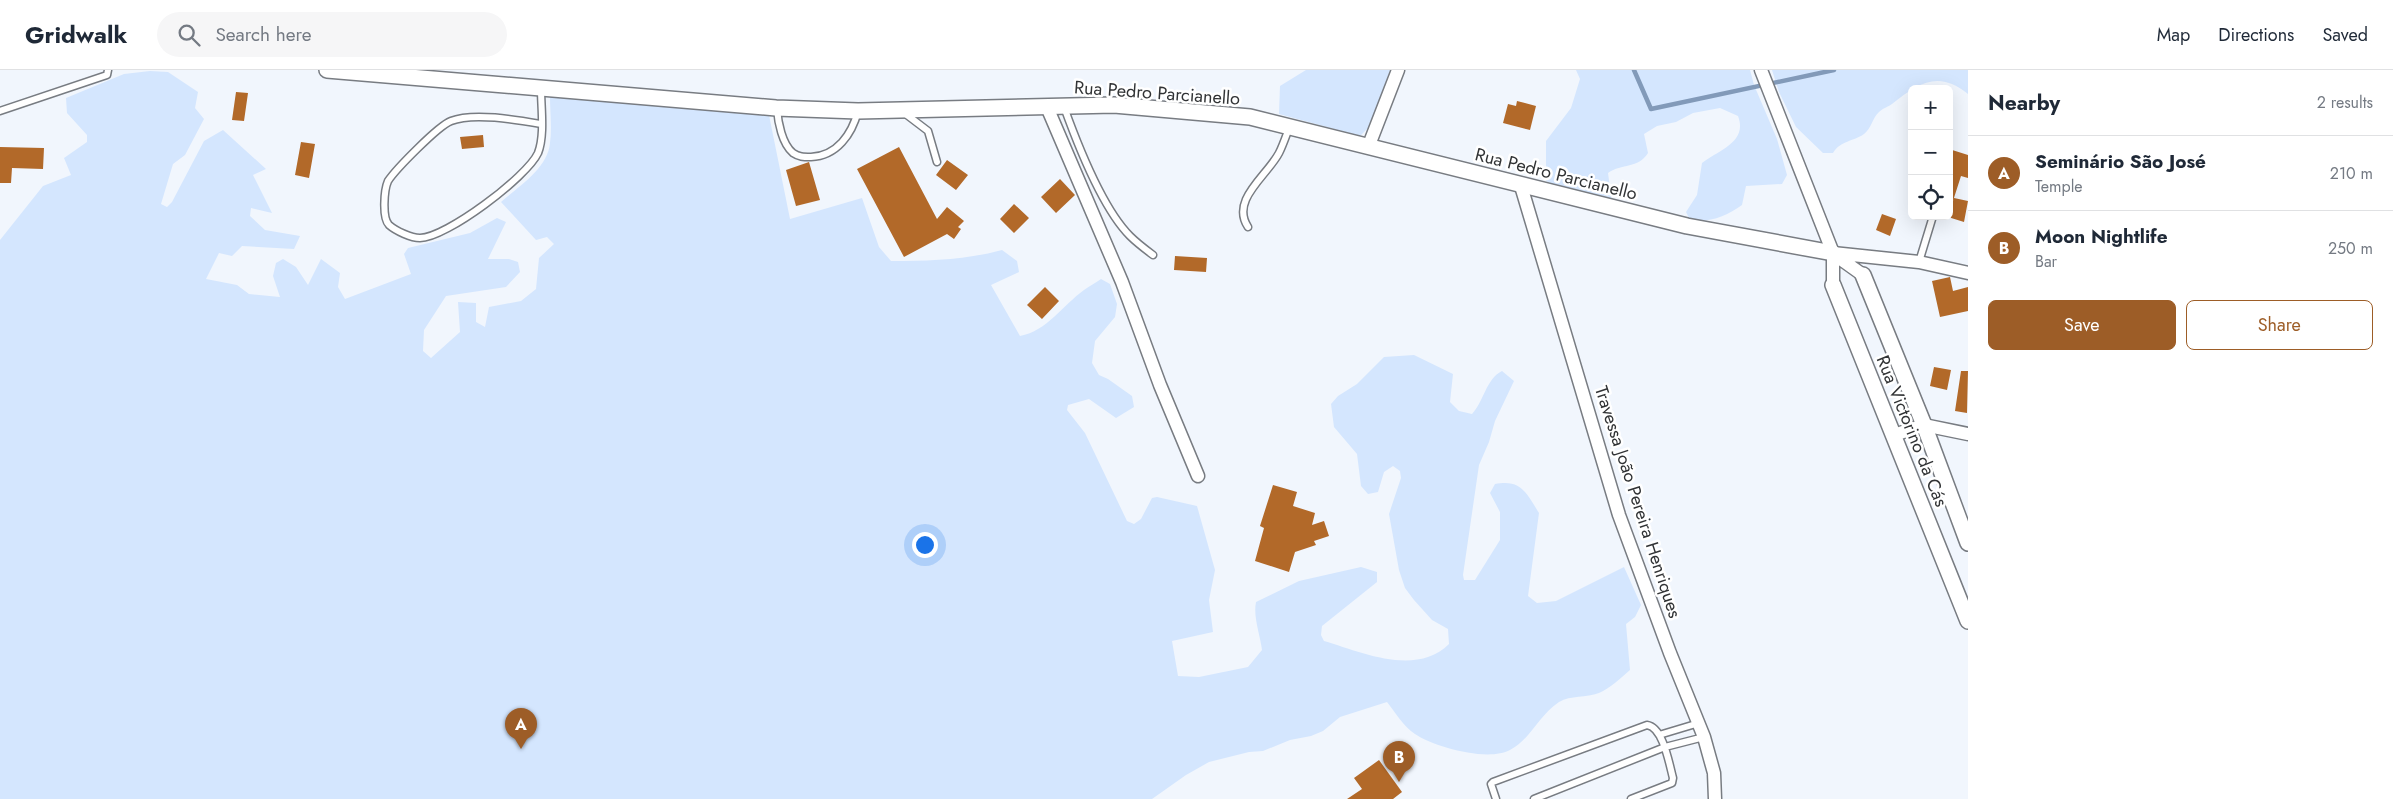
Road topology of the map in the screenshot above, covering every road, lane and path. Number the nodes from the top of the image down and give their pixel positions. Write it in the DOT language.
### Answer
graph roads {
  1 [pos="108,70"];
  2 [pos="327,70"];
  3 [pos="1398,70"];
  4 [pos="1762,70"];
  5 [pos="542,87"];
  6 [pos="1064,106"];
  7 [pos="1047,107"];
  8 [pos="776,108"];
  9 [pos="901,110"];
  10 [pos="0,111"];
  11 [pos="858,111"];
  12 [pos="541,124"];
  13 [pos="1290,126"];
  14 [pos="1369,145"];
  15 [pos="937,162"];
  16 [pos="1521,186"];
  17 [pos="1932,220"];
  18 [pos="1248,227"];
  19 [pos="1832,253"];
  20 [pos="1153,255"];
  21 [pos="1919,262"];
  22 [pos="1968,273"];
  23 [pos="1863,275"];
  24 [pos="1833,285"];
  25 [pos="1924,425"];
  26 [pos="1968,434"];
  27 [pos="1894,435"];
  28 [pos="1198,476"];
  29 [pos="1968,544"];
  30 [pos="1968,622"];
  31 [pos="1699,723"];
  32 [pos="1660,735"];
  33 [pos="1704,737"];
  34 [pos="1665,747"];
  35 [pos="1496,799"];
  36 [pos="1534,799"];
  37 [pos="1631,799"];
  38 [pos="1715,799"];
  1 -- 10 [label="lane"];
  2 -- 5 [label="street, Rua Pedro Parcianello"];
  3 -- 14 [label="street"];
  4 -- 19 [label="street, Rua Victorino da Cás"];
  5 -- 8 [label="street, Rua Pedro Parcianello"];
  5 -- 12 [label="lane"];
  6 -- 7 [label="street, Rua Pedro Parcianello"];
  6 -- 13 [label="street, Rua Pedro Parcianello"];
  6 -- 20 [label="lane"];
  7 -- 9 [label="street, Rua Pedro Parcianello"];
  7 -- 28 [label="street"];
  8 -- 11 [label="street, Rua Pedro Parcianello"];
  8 -- 11 [label="lane"];
  9 -- 11 [label="street, Rua Pedro Parcianello"];
  9 -- 15 [label="lane"];
  12 -- 12 [label="lane"];
  13 -- 14 [label="street, Rua Pedro Parcianello"];
  13 -- 18 [label="lane"];
  14 -- 16 [label="street, Rua Pedro Parcianello"];
  16 -- 19 [label="street, Rua Pedro Parcianello"];
  16 -- 31 [label="street, Travessa João Pereira Henriques"];
  17 -- 21 [label="lane"];
  19 -- 21 [label="street, Rua Pedro Parcianello"];
  19 -- 23 [label="street, Rua Victorino da Cás"];
  19 -- 24 [label="street, Rua Victorino da Cás"];
  21 -- 22 [label="street, Rua Pedro Parcianello"];
  23 -- 25 [label="street, Rua Victorino da Cás"];
  24 -- 27 [label="street, Rua Victorino da Cás"];
  25 -- 26 [label="street"];
  25 -- 27 [label="street"];
  25 -- 29 [label="street, Rua Victorino da Cás"];
  27 -- 30 [label="street, Rua Victorino da Cás"];
  31 -- 32 [label="lane"];
  31 -- 33 [label="street, Travessa João Pereira Henriques"];
  32 -- 34 [label="lane"];
  32 -- 35 [label="lane"];
  33 -- 34 [label="lane"];
  33 -- 38 [label="street, Travessa João Pereira Henriques"];
  34 -- 36 [label="lane"];
  34 -- 37 [label="lane"];
}
